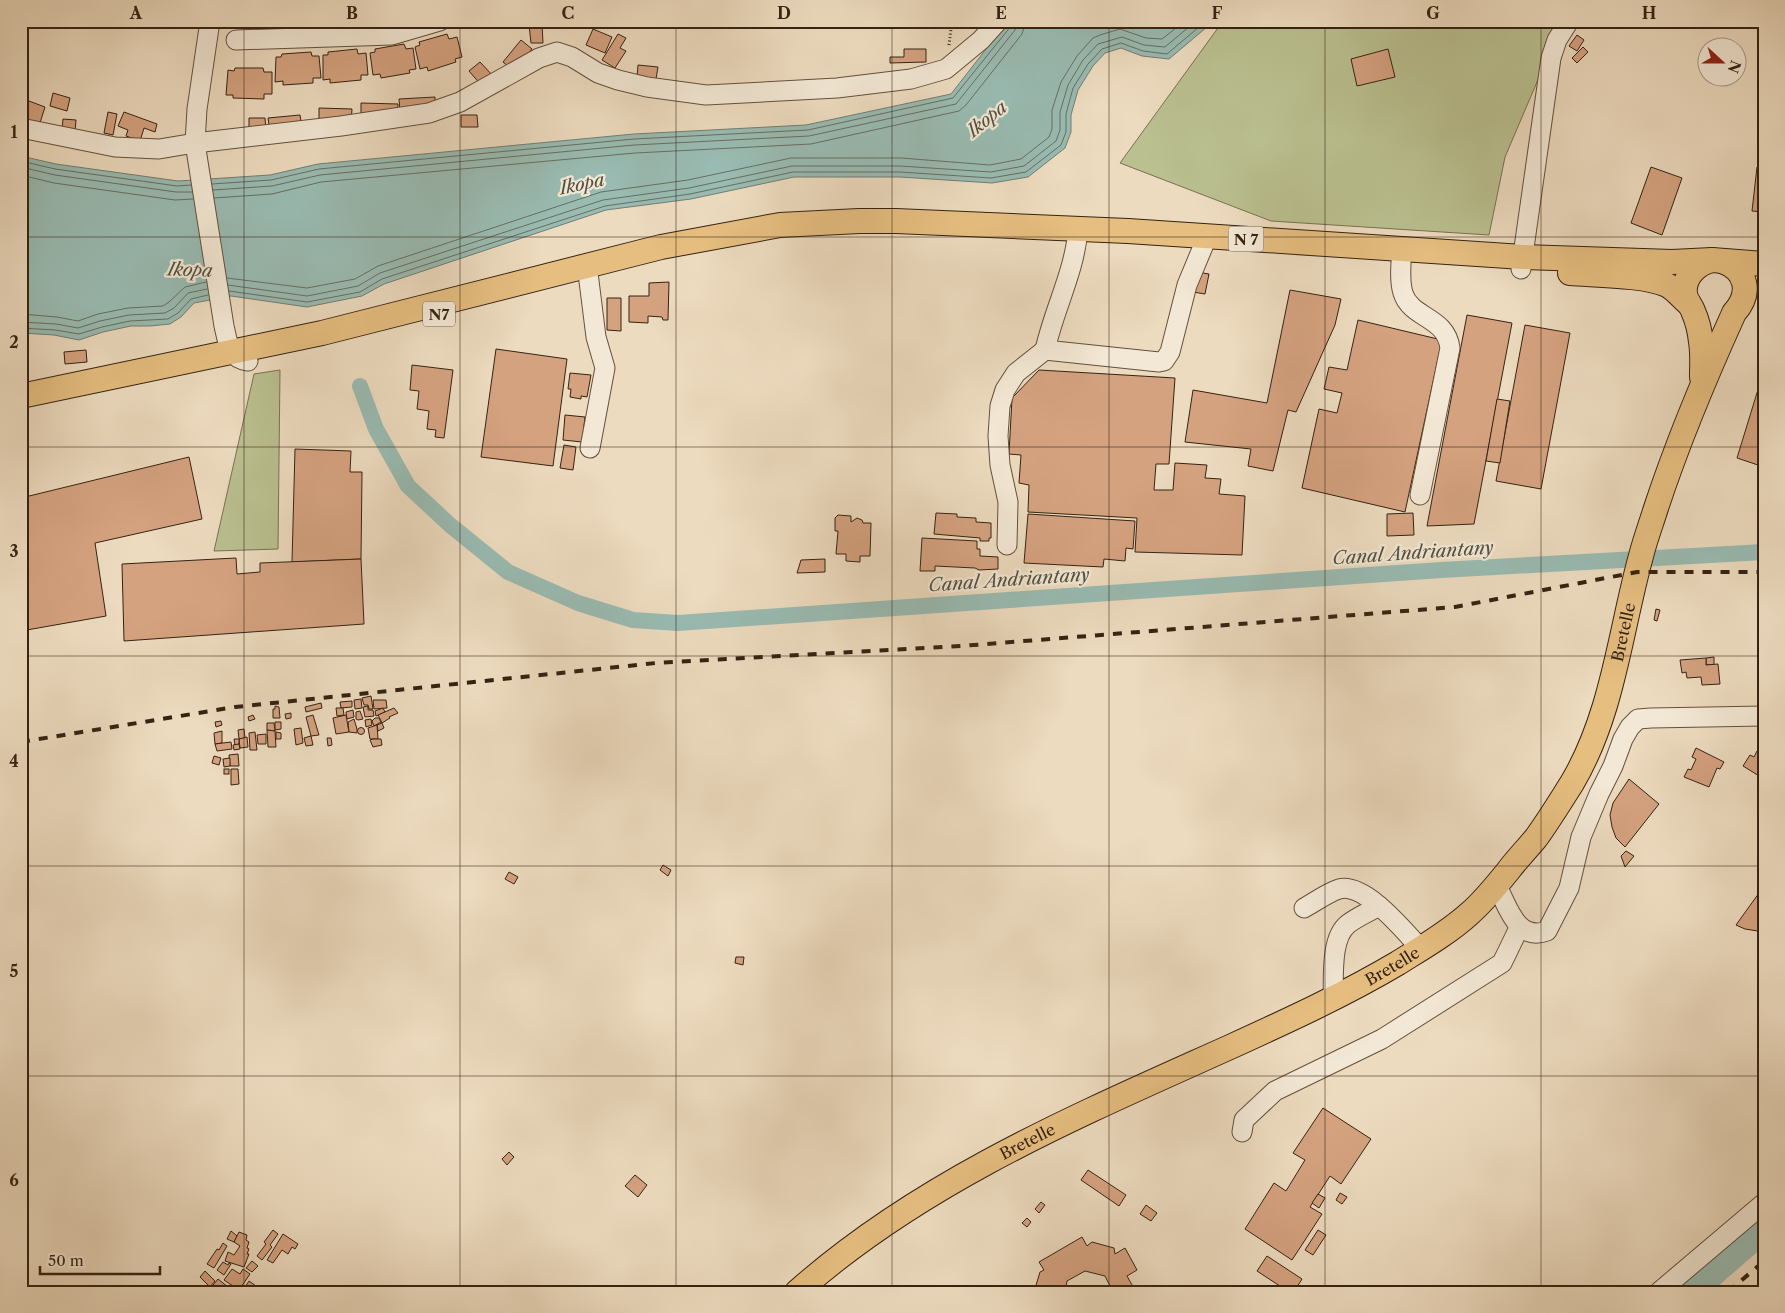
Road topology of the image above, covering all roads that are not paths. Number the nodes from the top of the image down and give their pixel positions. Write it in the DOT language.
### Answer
graph roads {
  1 [pos="210,21"];
  2 [pos="440,21"];
  3 [pos="998,21"];
  4 [pos="1569,21"];
  5 [pos="236,40"];
  6 [pos="21,128"];
  7 [pos="196,151"];
  8 [pos="780,225"];
  9 [pos="858,230"];
  10 [pos="1078,235"];
  11 [pos="1205,242"];
  12 [pos="1401,255"];
  13 [pos="1717,260"];
  14 [pos="1522,263"];
  15 [pos="1764,264"];
  16 [pos="588,272"];
  17 [pos="1764,294"];
  18 [pos="1691,306"];
  19 [pos="1737,310"];
  20 [pos="1045,350"];
  21 [pos="240,356"];
  22 [pos="1703,383"];
  23 [pos="21,396"];
  24 [pos="21,411"];
  25 [pos="590,448"];
  26 [pos="1420,495"];
  27 [pos="1006,544"];
  28 [pos="1764,716"];
  29 [pos="1497,886"];
  30 [pos="1379,906"];
  31 [pos="1304,908"];
  32 [pos="1519,928"];
  33 [pos="1422,949"];
  34 [pos="1333,999"];
  35 [pos="1242,1132"];
  36 [pos="1764,1203"];
  37 [pos="797,1292"];
  38 [pos="1659,1292"];
  1 -- 7 [label="street"];
  2 -- 5 [label="street"];
  3 -- 7 [label="street"];
  4 -- 14 [label="street"];
  6 -- 7 [label="street"];
  7 -- 21 [label="street"];
  8 -- 10 [label="main road, N 7"];
  8 -- 16 [label="main road, N7"];
  9 -- 10 [label="main road, N 7"];
  9 -- 16 [label="main road, N7"];
  10 -- 11 [label="main road, N 7"];
  10 -- 20 [label="street"];
  11 -- 12 [label="main road, N 7"];
  11 -- 20 [label="street"];
  12 -- 14 [label="main road, N 7"];
  12 -- 26 [label="street"];
  13 -- 14 [label="main road, N 7"];
  13 -- 15 [label="main road, N 7"];
  13 -- 18 [label="main road"];
  13 -- 19 [label="main road"];
  14 -- 18 [label="main road, N 7"];
  16 -- 21 [label="main road, N7"];
  16 -- 25 [label="street"];
  17 -- 19 [label="main road"];
  18 -- 19 [label="main road"];
  18 -- 22 [label="main road"];
  19 -- 22 [label="main road, Bretelle"];
  20 -- 27 [label="street"];
  21 -- 23 [label="main road, N7"];
  21 -- 24 [label="main road, N7"];
  22 -- 29 [label="main road, Bretelle"];
  28 -- 32 [label="street"];
  29 -- 32 [label="street"];
  29 -- 33 [label="main road, Bretelle"];
  30 -- 31 [label="street"];
  30 -- 33 [label="street"];
  30 -- 34 [label="street"];
  32 -- 35 [label="street"];
  33 -- 34 [label="main road, Bretelle"];
  34 -- 37 [label="main road, Bretelle"];
  36 -- 38 [label="street"];
}
